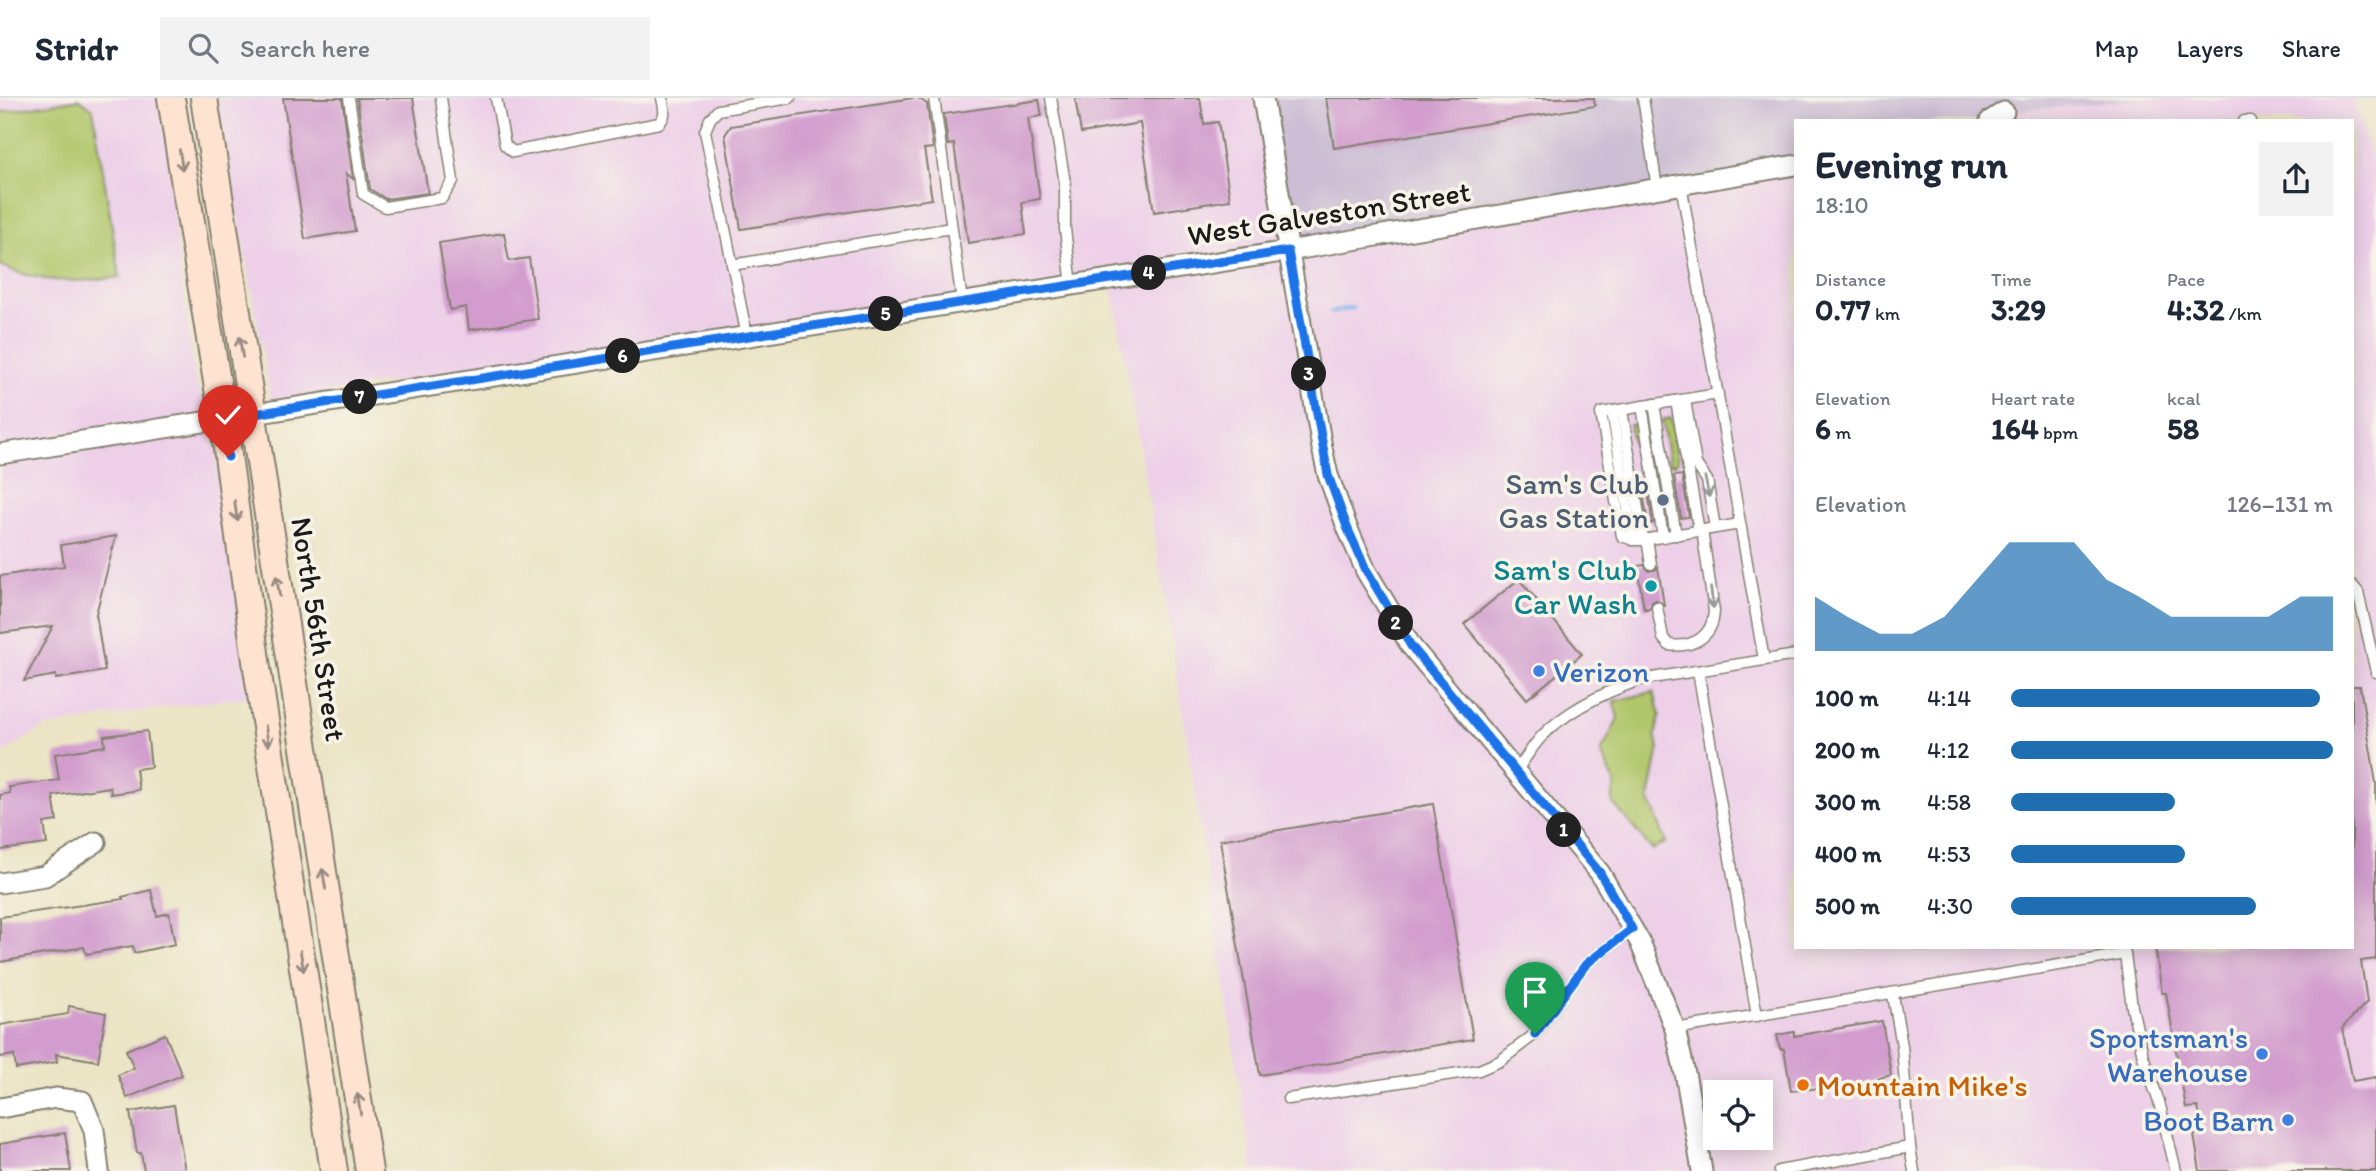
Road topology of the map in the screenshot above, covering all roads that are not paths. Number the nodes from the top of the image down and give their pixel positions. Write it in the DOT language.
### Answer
graph roads {
  1 [pos="171,98"];
  2 [pos="204,98"];
  3 [pos="349,98"];
  4 [pos="441,98"];
  5 [pos="496,98"];
  6 [pos="662,98"];
  7 [pos="790,98"];
  8 [pos="933,98"];
  9 [pos="1051,98"];
  10 [pos="1263,98"];
  11 [pos="1643,98"];
  12 [pos="1794,165"];
  13 [pos="1681,184"];
  14 [pos="1657,188"];
  15 [pos="951,228"];
  16 [pos="1288,251"];
  17 [pos="732,265"];
  18 [pos="1072,285"];
  19 [pos="962,302"];
  20 [pos="747,336"];
  21 [pos="1718,394"];
  22 [pos="1681,400"];
  23 [pos="1654,404"];
  24 [pos="1642,406"];
  25 [pos="1617,411"];
  26 [pos="251,414"];
  27 [pos="223,419"];
  28 [pos="0,454"];
  29 [pos="1740,524"];
  30 [pos="1715,528"];
  31 [pos="1701,531"];
  32 [pos="1676,535"];
  33 [pos="1663,537"];
  34 [pos="1641,540"];
  35 [pos="1651,564"];
  36 [pos="2354,590"];
  37 [pos="1657,607"];
  38 [pos="1794,655"];
  39 [pos="1764,660"];
  40 [pos="1698,671"];
  41 [pos="2376,672"];
  42 [pos="1516,772"];
  43 [pos="96,842"];
  44 [pos="0,883"];
  45 [pos="1632,929"];
  46 [pos="2125,951"];
  47 [pos="1893,995"];
  48 [pos="1757,1016"];
  49 [pos="1675,1029"];
  50 [pos="1288,1099"];
  51 [pos="0,1108"];
  52 [pos="1910,1147"];
  53 [pos="99,1171"];
  54 [pos="334,1171"];
  55 [pos="369,1171"];
  56 [pos="1702,1171"];
  57 [pos="1779,1171"];
  58 [pos="1914,1171"];
  59 [pos="2176,1171"];
  1 -- 27 [label="main road, one-way"];
  26 -- 2 [label="main road, North 56th Street, one-way"];
  3 -- 4 [label="lane"];
  5 -- 6 [label="lane"];
  7 -- 17 [label="lane"];
  8 -- 15 [label="lane"];
  9 -- 18 [label="lane"];
  10 -- 16 [label="street"];
  11 -- 14 [label="lane"];
  12 -- 13 [label="street, West Galveston Street"];
  13 -- 14 [label="street, West Galveston Street"];
  13 -- 21 [label="lane"];
  14 -- 16 [label="street, West Galveston Street"];
  15 -- 17 [label="lane"];
  15 -- 19 [label="lane"];
  16 -- 18 [label="street, West Galveston Street"];
  16 -- 42 [label="street"];
  17 -- 20 [label="lane"];
  18 -- 19 [label="street, West Galveston Street"];
  19 -- 20 [label="street, West Galveston Street"];
  20 -- 26 [label="street, West Galveston Street"];
  21 -- 22 [label="lane"];
  21 -- 29 [label="lane"];
  22 -- 23 [label="lane"];
  22 -- 30 [label="lane, one-way"];
  22 -- 31 [label="lane"];
  23 -- 24 [label="lane"];
  23 -- 32 [label="lane"];
  24 -- 25 [label="lane"];
  24 -- 33 [label="lane"];
  25 -- 34 [label="lane"];
  25 -- 34 [label="lane"];
  26 -- 27 [label="street, West Galveston Street"];
  55 -- 26 [label="main road, North 56th Street, one-way"];
  27 -- 28 [label="street, West Galveston Street"];
  27 -- 54 [label="main road, one-way"];
  29 -- 30 [label="lane"];
  29 -- 39 [label="lane"];
  30 -- 31 [label="lane"];
  31 -- 32 [label="lane"];
  31 -- 37 [label="lane, one-way"];
  32 -- 33 [label="lane"];
  33 -- 34 [label="lane"];
  34 -- 35 [label="lane"];
  36 -- 41 [label="lane"];
  38 -- 39 [label="lane"];
  39 -- 40 [label="lane"];
  40 -- 42 [label="lane"];
  40 -- 48 [label="lane"];
  42 -- 45 [label="street"];
  43 -- 44 [label="street"];
  45 -- 49 [label="street"];
  45 -- 50 [label="lane"];
  46 -- 47 [label="lane"];
  46 -- 59 [label="lane"];
  47 -- 48 [label="lane"];
  47 -- 52 [label="lane"];
  48 -- 49 [label="lane"];
  49 -- 56 [label="street"];
  51 -- 53 [label="street"];
  52 -- 57 [label="lane"];
  52 -- 58 [label="lane"];
}
